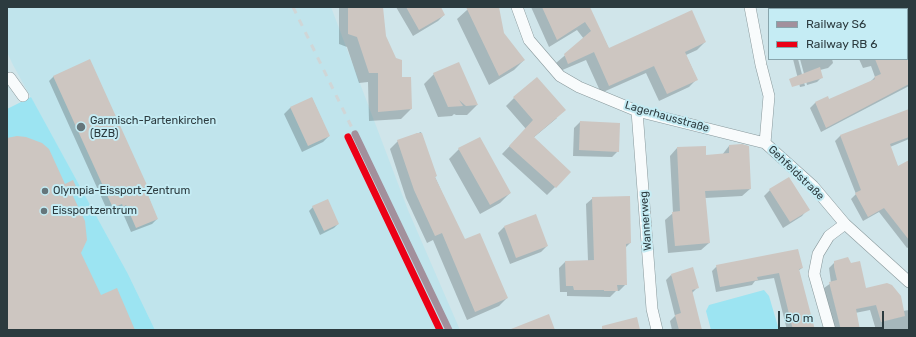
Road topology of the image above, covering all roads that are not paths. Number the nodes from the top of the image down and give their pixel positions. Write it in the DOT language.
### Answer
graph roads {
  1 [pos="517,7"];
  2 [pos="750,7"];
  3 [pos="8,77"];
  4 [pos="23,96"];
  5 [pos="637,111"];
  6 [pos="765,144"];
  7 [pos="845,224"];
  8 [pos="909,282"];
  9 [pos="657,330"];
  10 [pos="830,330"];
  1 -- 5 [label="street, Lagerhausstraße"];
  2 -- 6 [label="street, Gehfeldstraße"];
  3 -- 4 [label="street"];
  5 -- 6 [label="street, Lagerhausstraße"];
  5 -- 9 [label="street, Wannerweg"];
  6 -- 7 [label="street, Gehfeldstraße"];
  7 -- 8 [label="street, Gehfeldstraße"];
  7 -- 10 [label="street"];
}
